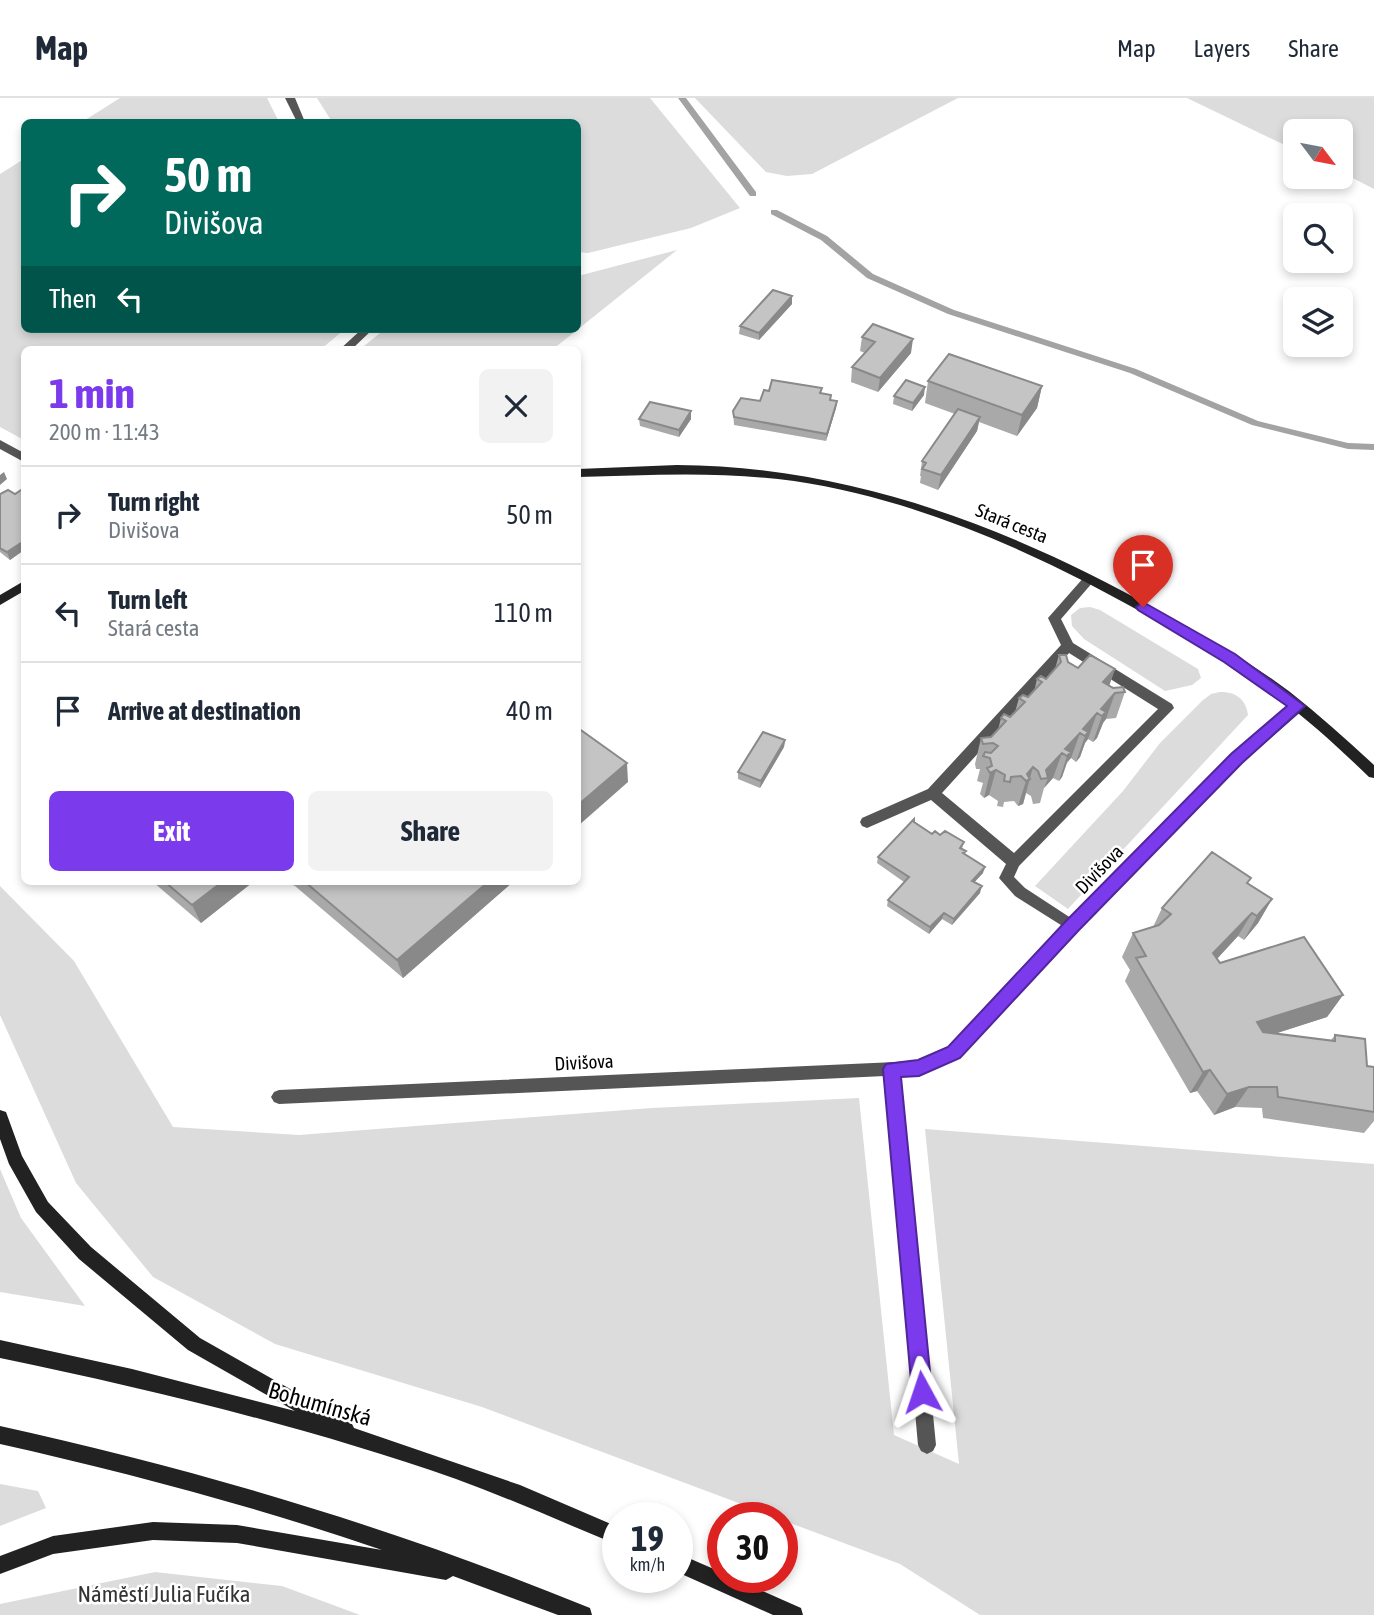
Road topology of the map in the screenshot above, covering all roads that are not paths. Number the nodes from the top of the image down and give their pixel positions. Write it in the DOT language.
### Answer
graph roads {
  1 [pos="290,98"];
  2 [pos="300,119"];
  3 [pos="364,333"];
  4 [pos="349,346"];
  5 [pos="0,444"];
  6 [pos="21,456"];
  7 [pos="581,473"];
  8 [pos="1089,579"];
  9 [pos="21,587"];
  10 [pos="0,601"];
  11 [pos="1068,646"];
  12 [pos="1298,706"];
  13 [pos="1374,773"];
  14 [pos="933,793"];
  15 [pos="867,822"];
  16 [pos="1014,862"];
  17 [pos="1072,926"];
  18 [pos="892,1069"];
  19 [pos="279,1097"];
  20 [pos="0,1117"];
  21 [pos="0,1349"];
  22 [pos="0,1435"];
  23 [pos="369,1443"];
  24 [pos="927,1445"];
  25 [pos="602,1529"];
  26 [pos="0,1565"];
  27 [pos="693,1569"];
  28 [pos="489,1578"];
  29 [pos="583,1615"];
  30 [pos="794,1615"];
  1 -- 2 [label="street"];
  3 -- 4 [label="street"];
  5 -- 6 [label="street"];
  7 -- 8 [label="main road, Stará cesta"];
  8 -- 11 [label="street"];
  8 -- 12 [label="main road, Stará cesta"];
  9 -- 10 [label="main road"];
  11 -- 14 [label="street"];
  11 -- 16 [label="street"];
  12 -- 13 [label="main road, Stará cesta"];
  12 -- 17 [label="street, Divišova"];
  14 -- 15 [label="street"];
  14 -- 16 [label="street"];
  16 -- 17 [label="street"];
  17 -- 18 [label="street, Divišova"];
  18 -- 19 [label="street, Divišova"];
  18 -- 24 [label="street"];
  20 -- 23 [label="main road"];
  21 -- 23 [label="main road, Bohumínská"];
  22 -- 28 [label="main road"];
  23 -- 25 [label="main road, Bohumínská"];
  26 -- 28 [label="main road"];
  27 -- 30 [label="main road"];
  28 -- 29 [label="main road"];
}
